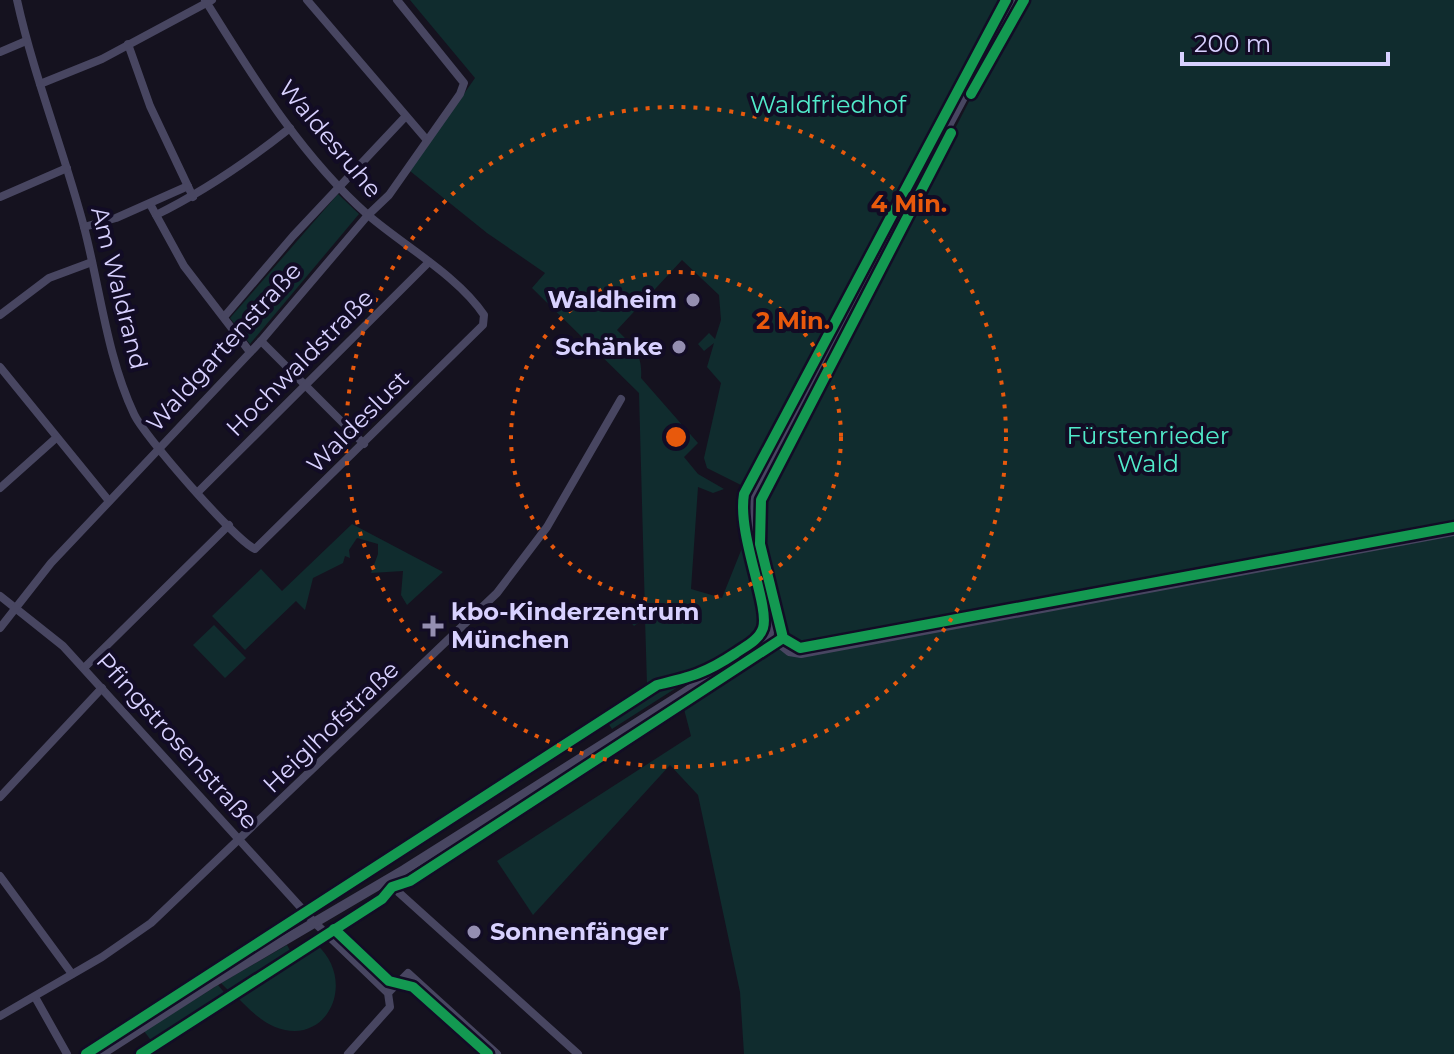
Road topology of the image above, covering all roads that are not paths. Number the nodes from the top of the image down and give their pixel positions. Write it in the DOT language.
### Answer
graph roads {
  1 [pos="17,0"];
  2 [pos="307,0"];
  3 [pos="397,0"];
  4 [pos="1015,0"];
  5 [pos="208,1"];
  6 [pos="26,41"];
  7 [pos="128,44"];
  8 [pos="0,52"];
  9 [pos="40,84"];
  10 [pos="405,117"];
  11 [pos="290,128"];
  12 [pos="426,139"];
  13 [pos="67,168"];
  14 [pos="188,186"];
  15 [pos="340,187"];
  16 [pos="0,197"];
  17 [pos="193,197"];
  18 [pos="150,204"];
  19 [pos="156,215"];
  20 [pos="368,215"];
  21 [pos="84,227"];
  22 [pos="92,262"];
  23 [pos="429,262"];
  24 [pos="0,315"];
  25 [pos="484,315"];
  26 [pos="224,317"];
  27 [pos="261,341"];
  28 [pos="250,352"];
  29 [pos="0,367"];
  30 [pos="306,385"];
  31 [pos="621,399"];
  32 [pos="56,438"];
  33 [pos="364,444"];
  34 [pos="157,450"];
  35 [pos="1,487"];
  36 [pos="198,492"];
  37 [pos="109,501"];
  38 [pos="229,525"];
  39 [pos="1454,532"];
  40 [pos="250,548"];
  41 [pos="0,596"];
  42 [pos="15,608"];
  43 [pos="0,628"];
  44 [pos="768,635"];
  45 [pos="84,668"];
  46 [pos="102,688"];
  47 [pos="0,797"];
  48 [pos="241,841"];
  49 [pos="0,876"];
  50 [pos="386,881"];
  51 [pos="314,922"];
  52 [pos="72,974"];
  53 [pos="388,993"];
  54 [pos="35,997"];
  55 [pos="0,1016"];
  56 [pos="67,1054"];
  57 [pos="101,1054"];
  58 [pos="348,1054"];
  59 [pos="497,1054"];
  60 [pos="578,1054"];
  1 -- 6 [label="street, Am Waldrand"];
  2 -- 10 [label="street"];
  3 -- 12 [label="street, Waldgartenstraße"];
  4 -- 44 [label="street"];
  5 -- 7 [label="street"];
  5 -- 11 [label="street, Waldesruhe"];
  6 -- 8 [label="street"];
  6 -- 9 [label="street, Am Waldrand"];
  7 -- 9 [label="street"];
  7 -- 14 [label="street"];
  9 -- 13 [label="street, Am Waldrand"];
  10 -- 12 [label="street"];
  10 -- 15 [label="street, Waldgartenstraße"];
  11 -- 15 [label="street, Waldesruhe"];
  11 -- 17 [label="street"];
  12 -- 20 [label="street, Waldgartenstraße"];
  13 -- 16 [label="street"];
  13 -- 21 [label="street, Am Waldrand"];
  14 -- 17 [label="street"];
  14 -- 18 [label="street"];
  15 -- 20 [label="street, Waldesruhe"];
  15 -- 26 [label="street, Waldgartenstraße"];
  17 -- 19 [label="street"];
  18 -- 19 [label="street"];
  18 -- 21 [label="street"];
  19 -- 26 [label="street"];
  20 -- 23 [label="street, Waldesruhe"];
  20 -- 27 [label="street, Waldgartenstraße"];
  21 -- 22 [label="street, Am Waldrand"];
  22 -- 24 [label="street"];
  22 -- 34 [label="street, Am Waldrand"];
  23 -- 25 [label="street, Waldesruhe"];
  23 -- 30 [label="street, Hochwaldstraße"];
  25 -- 33 [label="street, Waldeslust"];
  26 -- 28 [label="street"];
  27 -- 28 [label="street, Waldgartenstraße"];
  27 -- 30 [label="street"];
  28 -- 34 [label="street, Waldgartenstraße"];
  29 -- 32 [label="street"];
  30 -- 33 [label="street"];
  30 -- 36 [label="street, Hochwaldstraße"];
  31 -- 48 [label="street, Heiglhofstraße"];
  32 -- 35 [label="street"];
  32 -- 37 [label="street"];
  33 -- 40 [label="street, Waldeslust"];
  34 -- 36 [label="street, Am Waldrand"];
  34 -- 37 [label="street, Waldgartenstraße"];
  36 -- 38 [label="street, Am Waldrand"];
  37 -- 42 [label="street, Waldgartenstraße"];
  38 -- 40 [label="street, Am Waldrand"];
  38 -- 45 [label="street"];
  39 -- 44 [label="street"];
  41 -- 42 [label="street, Pfingstrosenstraße"];
  42 -- 43 [label="street, Waldgartenstraße"];
  42 -- 45 [label="street, Pfingstrosenstraße"];
  44 -- 50 [label="street"];
  45 -- 46 [label="street, Pfingstrosenstraße"];
  46 -- 47 [label="street"];
  46 -- 48 [label="street, Pfingstrosenstraße"];
  48 -- 51 [label="street, Pfingstrosenstraße"];
  48 -- 52 [label="street, Heiglhofstraße"];
  49 -- 52 [label="street"];
  50 -- 51 [label="street"];
  50 -- 60 [label="street"];
  51 -- 53 [label="street, Pfingstrosenstraße"];
  51 -- 57 [label="street"];
  52 -- 54 [label="street, Heiglhofstraße"];
  53 -- 58 [label="street"];
  53 -- 59 [label="street"];
  54 -- 55 [label="street, Heiglhofstraße"];
  54 -- 56 [label="street"];
}
